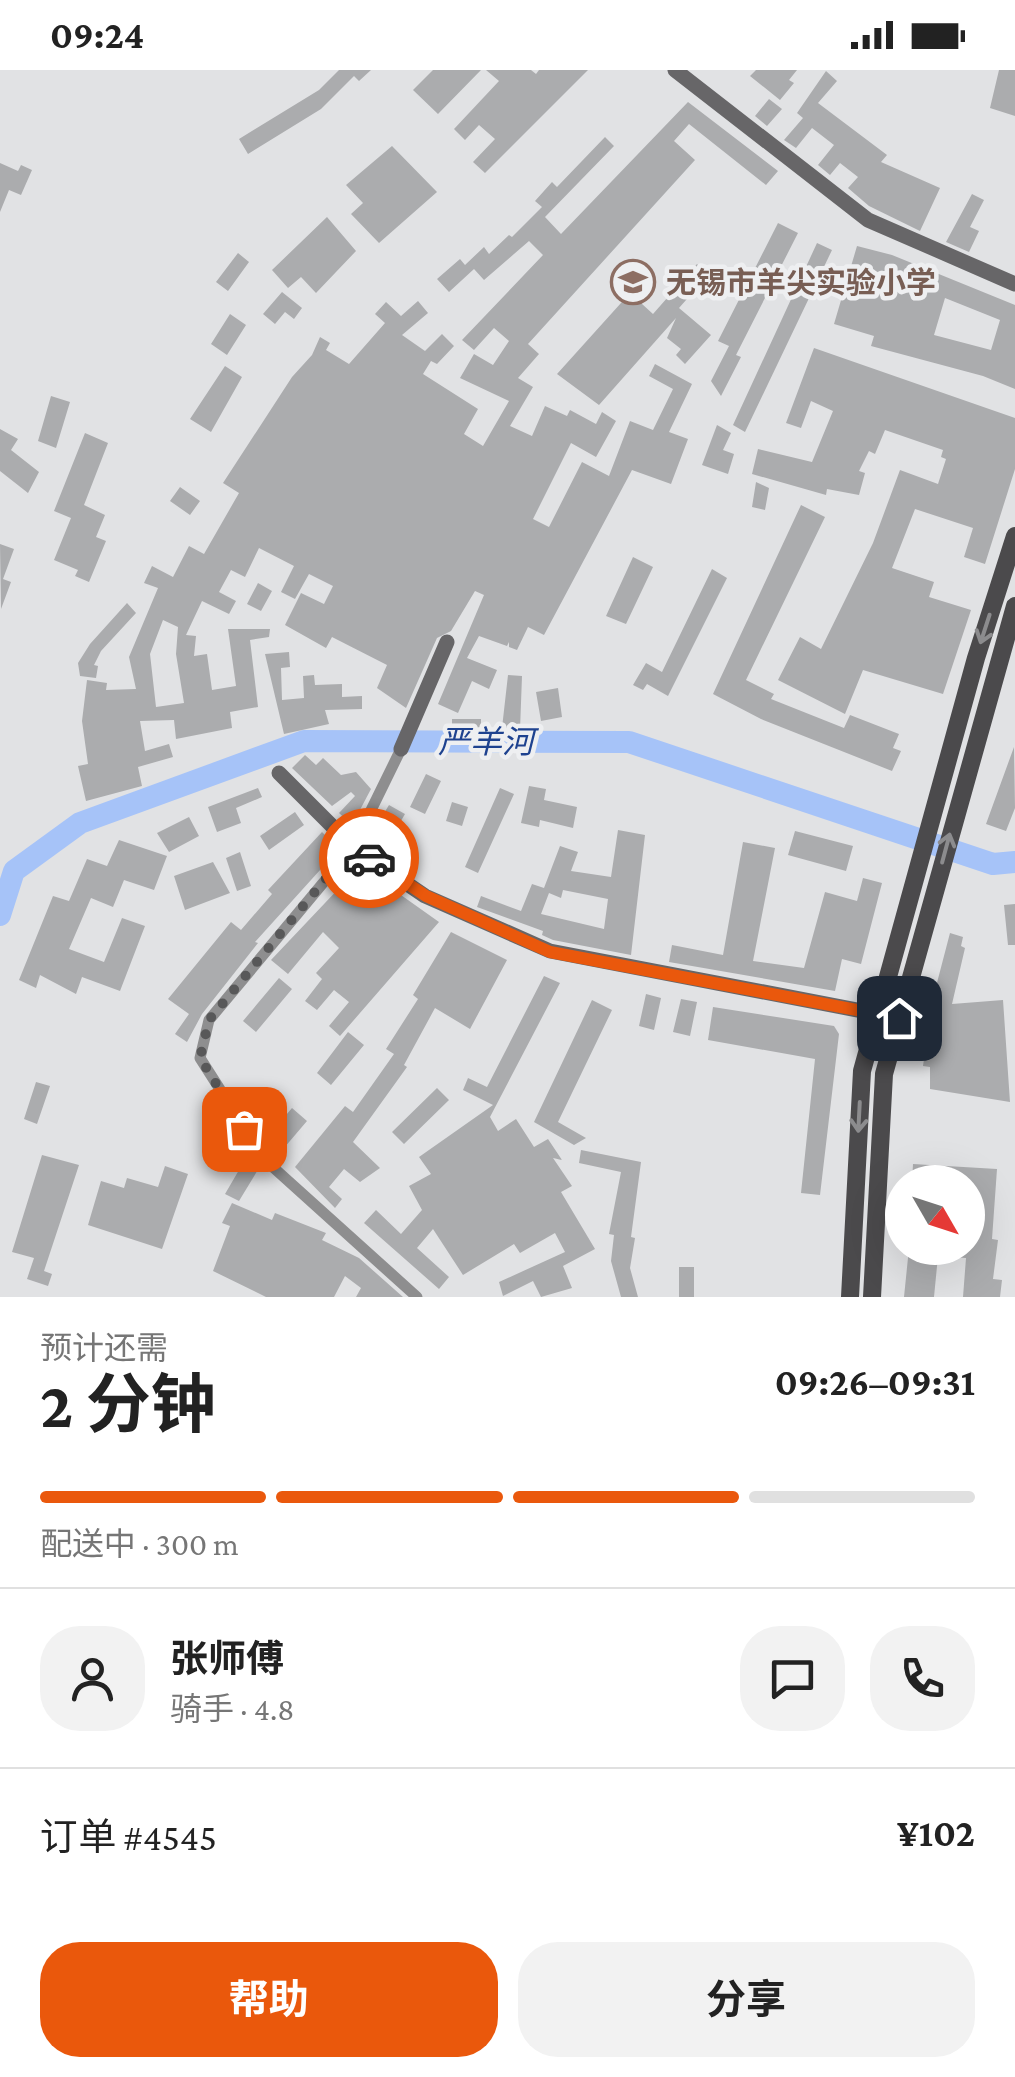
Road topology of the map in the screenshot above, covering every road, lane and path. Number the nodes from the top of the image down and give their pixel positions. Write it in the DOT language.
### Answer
graph roads {
  1 [pos="674,70"];
  2 [pos="1015,284"];
  3 [pos="1015,536"];
  4 [pos="1015,606"];
  5 [pos="448,642"];
  6 [pos="401,750"];
  7 [pos="278,772"];
  8 [pos="352,847"];
  9 [pos="878,1015"];
  10 [pos="899,1018"];
  11 [pos="416,1297"];
  12 [pos="850,1297"];
  13 [pos="872,1297"];
  1 -- 2 [label="street"];
  3 -- 9 [label="main road, one-way"];
  10 -- 4 [label="main road, one-way"];
  5 -- 6 [label="street"];
  6 -- 8 [label="street"];
  7 -- 8 [label="street"];
  8 -- 9 [label="street"];
  8 -- 11 [label="street"];
  9 -- 10 [label="street"];
  9 -- 12 [label="main road, one-way"];
  10 -- 13 [label="main road"];
}
